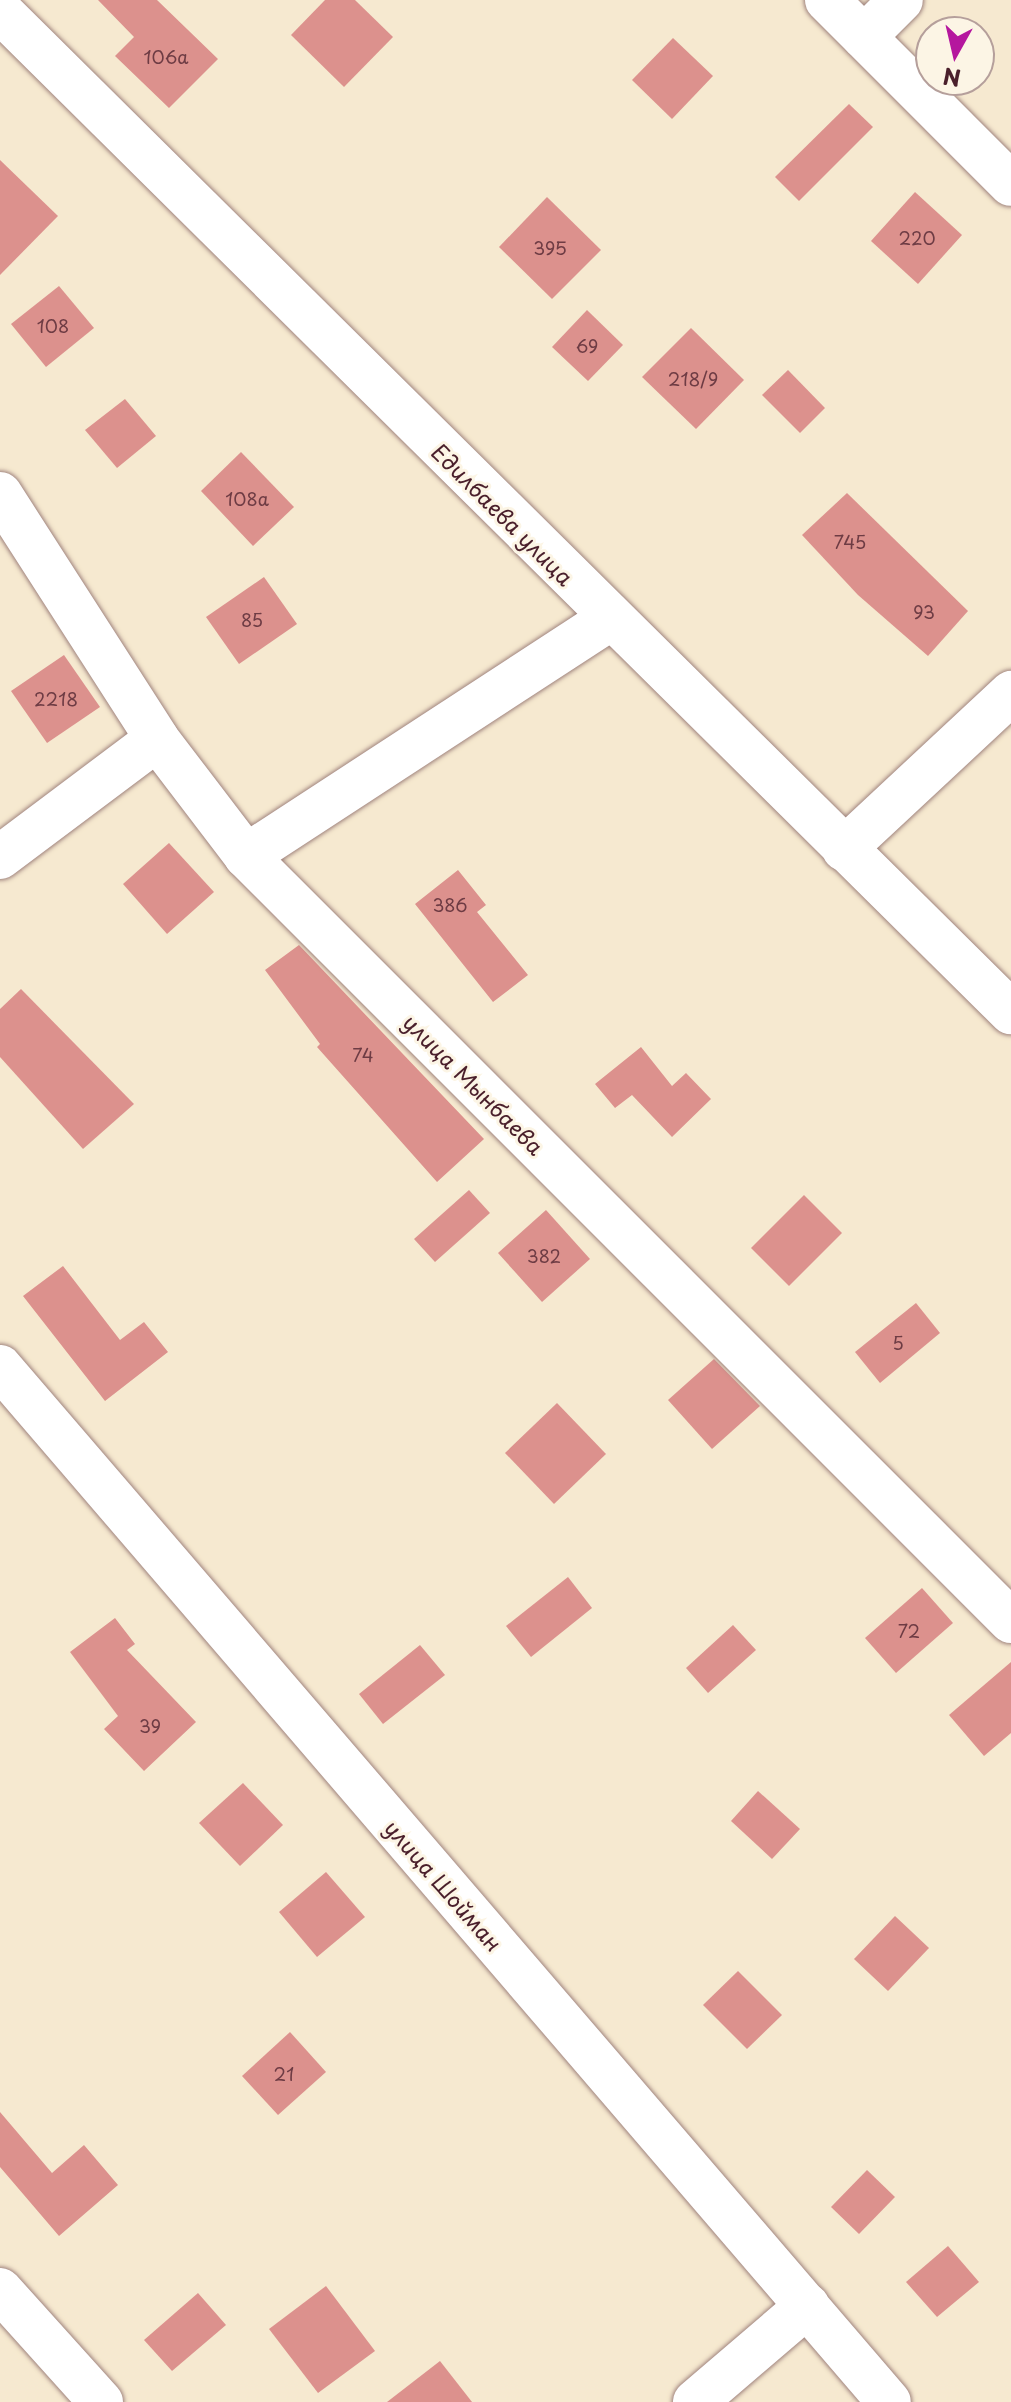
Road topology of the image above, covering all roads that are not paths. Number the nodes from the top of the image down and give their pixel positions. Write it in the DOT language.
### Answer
graph roads {
  1 [pos="827,0"];
  2 [pos="901,0"];
  3 [pos="0,11"];
  4 [pos="864,37"];
  5 [pos="1011,184"];
  6 [pos="0,494"];
  7 [pos="609,619"];
  8 [pos="1011,693"];
  9 [pos="157,739"];
  10 [pos="844,849"];
  11 [pos="246,856"];
  12 [pos="0,857"];
  13 [pos="1011,1012"];
  14 [pos="0,1367"];
  15 [pos="1011,1621"];
  16 [pos="0,2290"];
  17 [pos="807,2306"];
  18 [pos="101,2402"];
  19 [pos="695,2402"];
  20 [pos="889,2402"];
  1 -- 4 [label="street"];
  2 -- 4 [label="street"];
  3 -- 7 [label="street, Едилбаева улица"];
  4 -- 5 [label="street"];
  6 -- 9 [label="street, улица Мынбаева"];
  7 -- 10 [label="street, Едилбаева улица"];
  7 -- 11 [label="street"];
  8 -- 10 [label="street"];
  9 -- 11 [label="street, улица Мынбаева"];
  9 -- 12 [label="street"];
  10 -- 13 [label="street, Едилбаева улица"];
  11 -- 15 [label="street, улица Мынбаева"];
  14 -- 17 [label="street, улица Шойман"];
  16 -- 18 [label="street"];
  17 -- 19 [label="street"];
  17 -- 20 [label="street, улица Шойман"];
}
